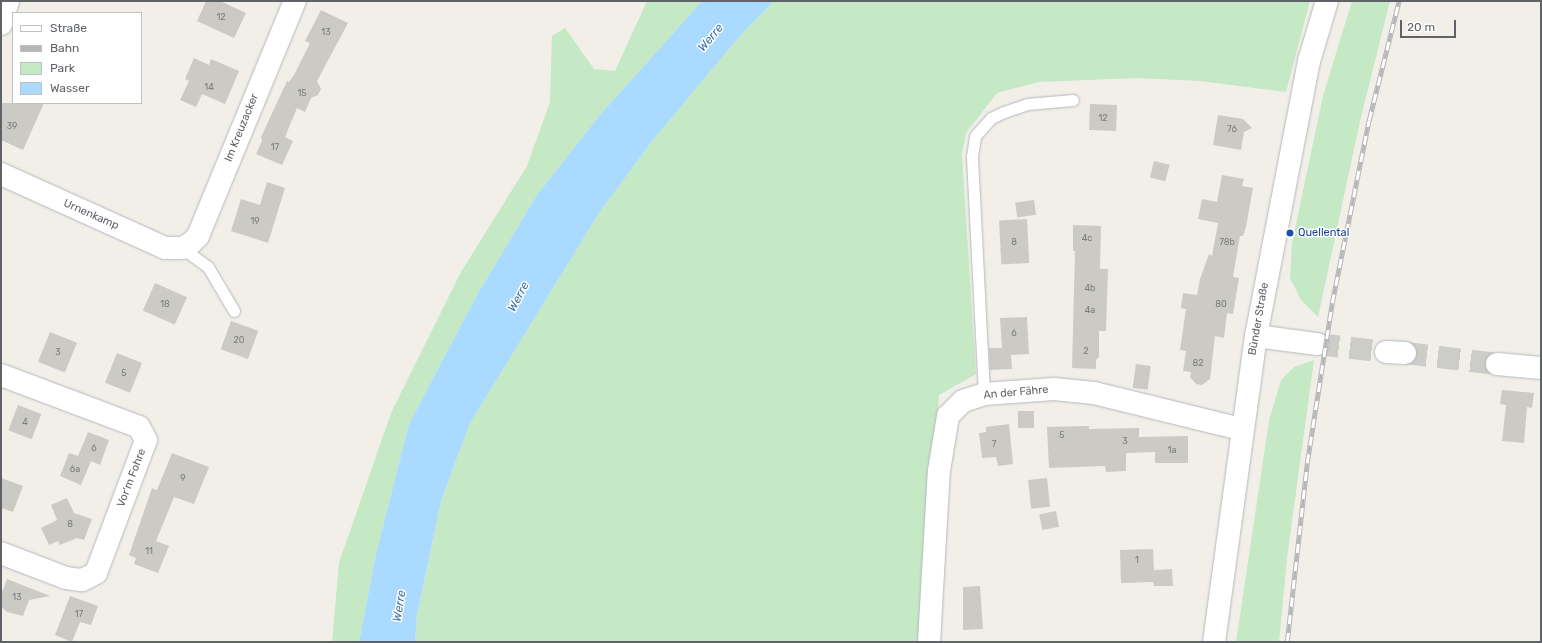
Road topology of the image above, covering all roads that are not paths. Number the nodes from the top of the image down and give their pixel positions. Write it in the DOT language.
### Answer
graph roads {
  1 [pos="8,1"];
  2 [pos="295,1"];
  3 [pos="1327,1"];
  4 [pos="1,24"];
  5 [pos="1073,100"];
  6 [pos="1,174"];
  7 [pos="182,248"];
  8 [pos="234,311"];
  9 [pos="1256,336"];
  10 [pos="1316,344"];
  11 [pos="1497,364"];
  12 [pos="1541,368"];
  13 [pos="1,375"];
  14 [pos="984,394"];
  15 [pos="1241,429"];
  16 [pos="1,553"];
  17 [pos="929,642"];
  18 [pos="1214,642"];
  1 -- 4 [label="street"];
  2 -- 7 [label="street, Im Kreuzacker"];
  3 -- 9 [label="street, Bünder Straße"];
  5 -- 14 [label="lane"];
  6 -- 7 [label="street, Urnenkamp"];
  7 -- 8 [label="lane"];
  9 -- 10 [label="street"];
  9 -- 15 [label="street, Bünder Straße"];
  11 -- 12 [label="street"];
  13 -- 16 [label="street, Vor'm Fohre"];
  14 -- 15 [label="street, An der Fähre"];
  14 -- 17 [label="street, An der Fähre"];
  15 -- 18 [label="street, Bünder Straße"];
}
